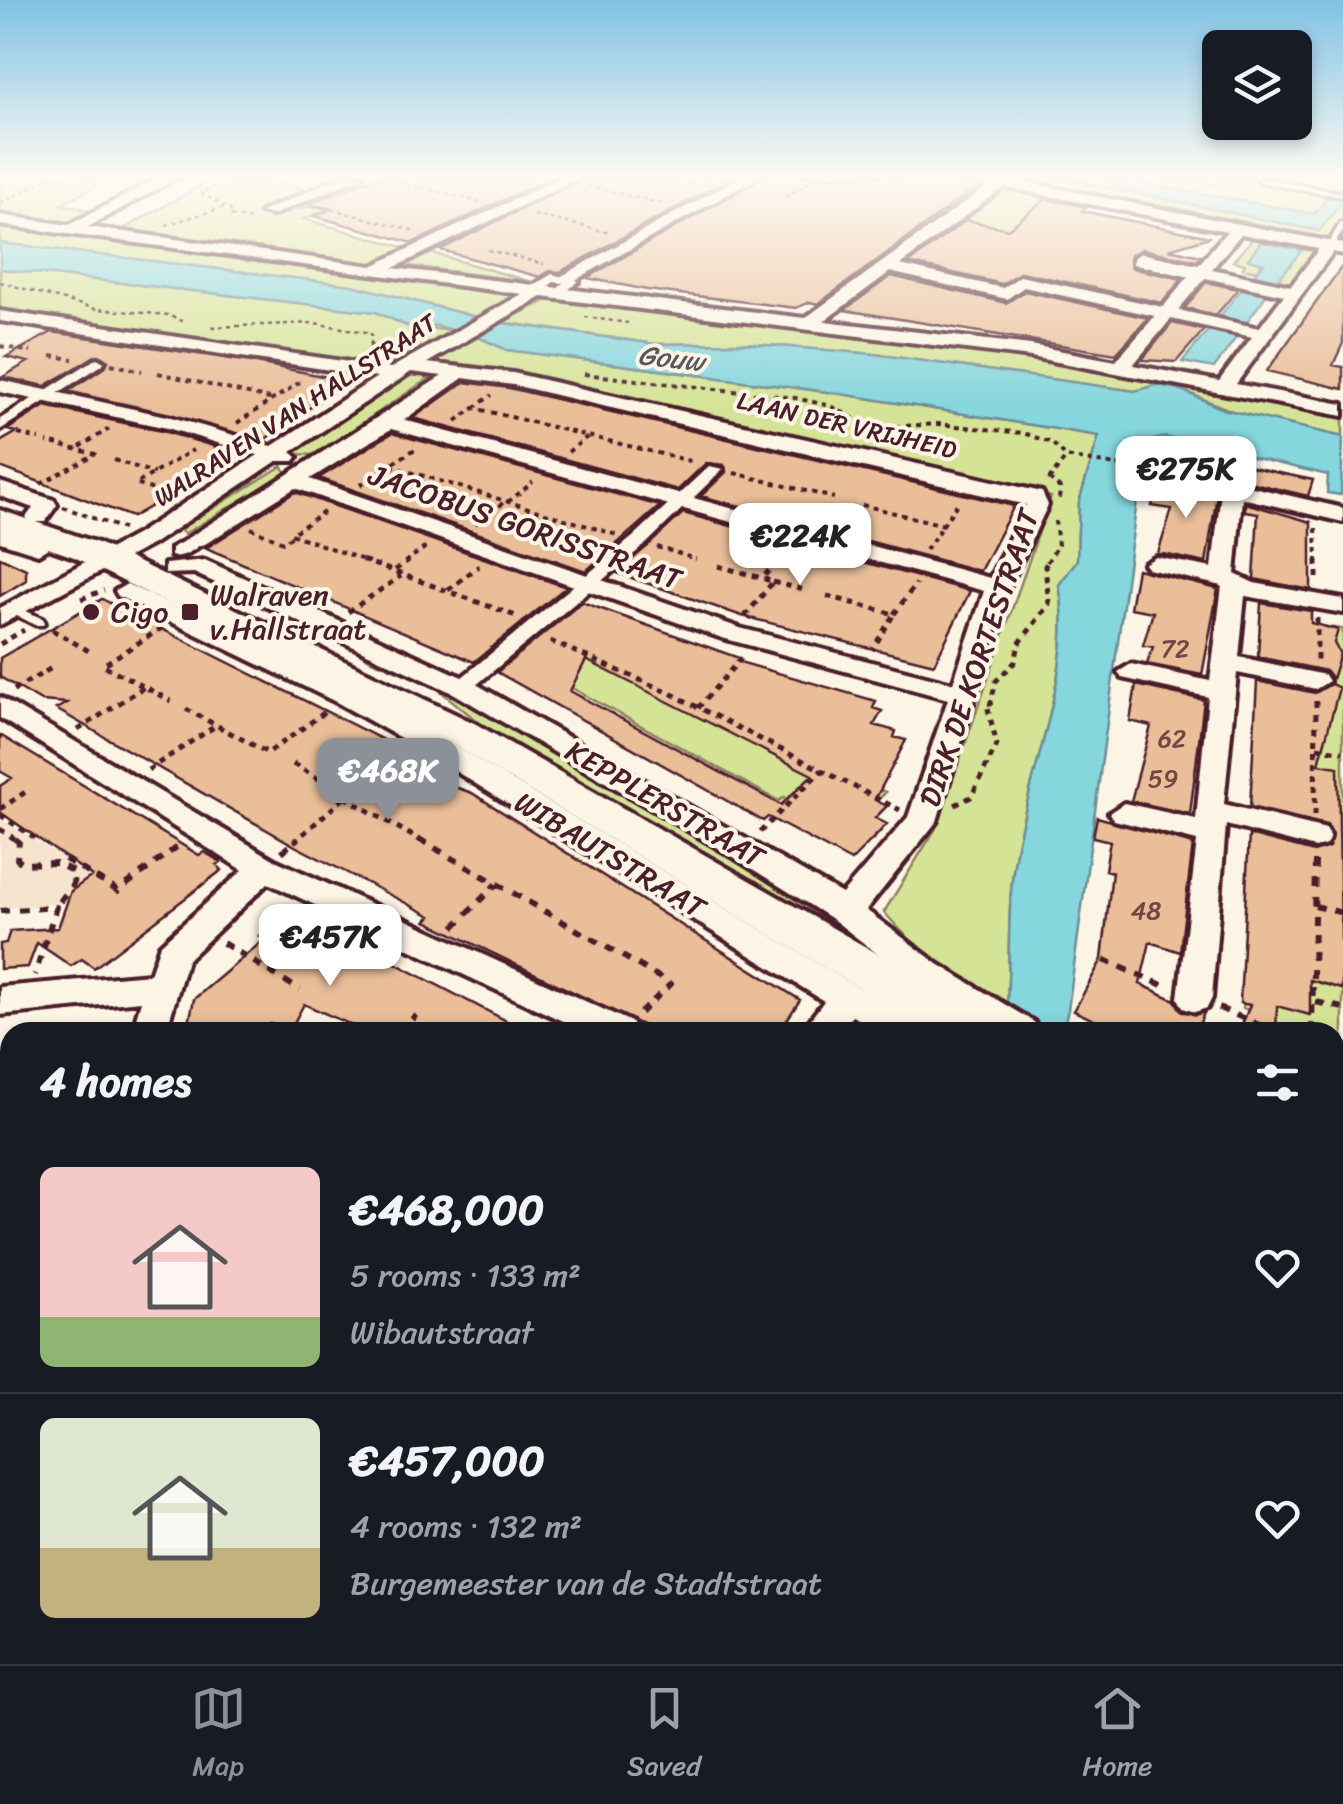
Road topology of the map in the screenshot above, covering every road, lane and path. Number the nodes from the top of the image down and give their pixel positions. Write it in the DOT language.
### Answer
graph roads {
  1 [pos="242,254"];
  2 [pos="411,254"];
  3 [pos="495,254"];
  4 [pos="612,254"];
  5 [pos="906,254"];
  6 [pos="1217,254"];
  7 [pos="1330,254"];
  8 [pos="888,267"];
  9 [pos="374,271"];
  10 [pos="1201,272"];
  11 [pos="0,282"];
  12 [pos="557,284"];
  13 [pos="1294,292"];
  14 [pos="1167,312"];
  15 [pos="0,316"];
  16 [pos="811,322"];
  17 [pos="194,326"];
  18 [pos="205,327"];
  19 [pos="1264,334"];
  20 [pos="0,346"];
  21 [pos="31,352"];
  22 [pos="97,362"];
  23 [pos="326,364"];
  24 [pos="1122,366"];
  25 [pos="368,370"];
  26 [pos="402,370"];
  27 [pos="142,371"];
  28 [pos="458,372"];
  29 [pos="158,374"];
  30 [pos="0,386"];
  31 [pos="544,386"];
  32 [pos="1224,386"];
  33 [pos="45,395"];
  34 [pos="274,400"];
  35 [pos="1343,410"];
  36 [pos="133,414"];
  37 [pos="388,422"];
  38 [pos="0,425"];
  39 [pos="437,435"];
  40 [pos="217,436"];
  41 [pos="47,442"];
  42 [pos="80,448"];
  43 [pos="276,453"];
  44 [pos="1066,457"];
  45 [pos="114,460"];
  46 [pos="391,466"];
  47 [pos="551,467"];
  48 [pos="715,468"];
  49 [pos="1150,470"];
  50 [pos="304,473"];
  51 [pos="154,474"];
  52 [pos="971,481"];
  53 [pos="1042,488"];
  54 [pos="1232,489"];
  55 [pos="174,497"];
  56 [pos="343,498"];
  57 [pos="834,498"];
  58 [pos="507,501"];
  59 [pos="680,503"];
  60 [pos="862,505"];
  61 [pos="1316,510"];
  62 [pos="20,511"];
  63 [pos="1343,515"];
  64 [pos="230,520"];
  65 [pos="944,525"];
  66 [pos="0,534"];
  67 [pos="294,535"];
  68 [pos="450,536"];
  69 [pos="800,536"];
  70 [pos="638,542"];
  71 [pos="119,545"];
  72 [pos="498,552"];
  73 [pos="696,559"];
  74 [pos="1156,564"];
  75 [pos="718,566"];
  76 [pos="920,568"];
  77 [pos="394,571"];
  78 [pos="162,572"];
  79 [pos="402,574"];
  80 [pos="762,578"];
  81 [pos="1228,579"];
  82 [pos="773,582"];
  83 [pos="587,584"];
  84 [pos="998,587"];
  85 [pos="447,591"];
  86 [pos="808,591"];
  87 [pos="827,596"];
  88 [pos="1317,602"];
  89 [pos="1343,606"];
  90 [pos="894,614"];
  91 [pos="181,616"];
  92 [pos="18,617"];
  93 [pos="312,623"];
  94 [pos="533,628"];
  95 [pos="731,633"];
  96 [pos="758,638"];
  97 [pos="89,651"];
  98 [pos="862,665"];
  99 [pos="55,666"];
  100 [pos="1131,672"];
  101 [pos="1316,676"];
  102 [pos="1222,677"];
  103 [pos="144,687"];
  104 [pos="462,687"];
  105 [pos="347,697"];
  106 [pos="973,701"];
  107 [pos="0,702"];
  108 [pos="171,702"];
  109 [pos="698,708"];
  110 [pos="186,709"];
  111 [pos="217,726"];
  112 [pos="444,736"];
  113 [pos="58,742"];
  114 [pos="1343,752"];
  115 [pos="293,764"];
  116 [pos="822,770"];
  117 [pos="127,784"];
  118 [pos="30,789"];
  119 [pos="346,796"];
  120 [pos="0,812"];
  121 [pos="1124,813"];
  122 [pos="922,820"];
  123 [pos="1211,822"];
  124 [pos="0,829"];
  125 [pos="200,830"];
  126 [pos="1315,836"];
  127 [pos="40,842"];
  128 [pos="744,848"];
  129 [pos="65,859"];
  130 [pos="264,868"];
  131 [pos="496,884"];
  132 [pos="1316,906"];
  133 [pos="56,907"];
  134 [pos="0,910"];
  135 [pos="1343,913"];
  136 [pos="199,928"];
  137 [pos="434,947"];
  138 [pos="843,954"];
  139 [pos="160,986"];
  140 [pos="300,990"];
  141 [pos="1195,998"];
  142 [pos="14,999"];
  143 [pos="1316,1002"];
  144 [pos="1343,1008"];
  145 [pos="416,1015"];
  146 [pos="151,1022"];
  147 [pos="409,1022"];
  148 [pos="616,1022"];
  149 [pos="630,1022"];
  150 [pos="821,1022"];
  151 [pos="905,1022"];
  152 [pos="985,1022"];
  153 [pos="1313,1022"];
  1 -- 9 [label="street"];
  2 -- 9 [label="street"];
  3 -- 12 [label="path"];
  4 -- 12 [label="street, WALRAVEN VAN HALLSTRAAT"];
  5 -- 8 [label="street"];
  6 -- 10 [label="street"];
  7 -- 13 [label="street"];
  8 -- 14 [label="street"];
  8 -- 16 [label="street"];
  9 -- 12 [label="street"];
  10 -- 13 [label="street"];
  10 -- 14 [label="street"];
  11 -- 17 [label="path"];
  12 -- 16 [label="street"];
  12 -- 26 [label="street, WALRAVEN VAN HALLSTRAAT"];
  13 -- 19 [label="street"];
  14 -- 19 [label="street"];
  14 -- 24 [label="street"];
  15 -- 23 [label="street, LAAN DER VRIJHEID"];
  16 -- 24 [label="street"];
  18 -- 25 [label="path"];
  19 -- 32 [label="street"];
  20 -- 21 [label="path"];
  22 -- 27 [label="path"];
  22 -- 33 [label="street"];
  23 -- 25 [label="street, LAAN DER VRIJHEID"];
  23 -- 34 [label="path"];
  24 -- 32 [label="street"];
  25 -- 26 [label="street, LAAN DER VRIJHEID"];
  26 -- 28 [label="street, LAAN DER VRIJHEID"];
  26 -- 43 [label="street, WALRAVEN VAN HALLSTRAAT"];
  28 -- 31 [label="street, LAAN DER VRIJHEID"];
  28 -- 37 [label="street, WALRAVEN VAN HALLSTRAAT"];
  29 -- 34 [label="path"];
  30 -- 33 [label="street, JACOBUS GORISSTRAAT"];
  31 -- 44 [label="path"];
  31 -- 52 [label="street, LAAN DER VRIJHEID"];
  32 -- 35 [label="street"];
  33 -- 36 [label="street, JACOBUS GORISSTRAAT"];
  33 -- 38 [label="street"];
  34 -- 40 [label="path"];
  36 -- 40 [label="street, JACOBUS GORISSTRAAT"];
  36 -- 42 [label="path"];
  37 -- 39 [label="street"];
  37 -- 50 [label="street, WALRAVEN VAN HALLSTRAAT"];
  39 -- 46 [label="path"];
  39 -- 47 [label="street"];
  39 -- 48 [label="path"];
  40 -- 43 [label="street, JACOBUS GORISSTRAAT"];
  40 -- 51 [label="path"];
  41 -- 42 [label="path"];
  42 -- 62 [label="path"];
  43 -- 50 [label="street, JACOBUS GORISSTRAAT"];
  43 -- 71 [label="street, WALRAVEN VAN HALLSTRAAT"];
  44 -- 49 [label="path"];
  44 -- 53 [label="path"];
  45 -- 51 [label="path"];
  46 -- 56 [label="path"];
  46 -- 58 [label="path"];
  47 -- 58 [label="path"];
  47 -- 59 [label="street"];
  48 -- 57 [label="path"];
  48 -- 59 [label="street"];
  49 -- 54 [label="street"];
  50 -- 56 [label="street, JACOBUS GORISSTRAAT"];
  50 -- 64 [label="street, WALRAVEN VAN HALLSTRAAT"];
  51 -- 55 [label="path"];
  52 -- 53 [label="street, LAAN DER VRIJHEID"];
  52 -- 65 [label="path"];
  53 -- 84 [label="street, DIRK DE KORTESTRAAT"];
  53 -- 106 [label="path"];
  54 -- 61 [label="street"];
  54 -- 81 [label="street"];
  56 -- 67 [label="path"];
  56 -- 68 [label="street, JACOBUS GORISSTRAAT"];
  58 -- 68 [label="path"];
  58 -- 70 [label="path"];
  59 -- 69 [label="street"];
  59 -- 70 [label="street"];
  60 -- 65 [label="path"];
  61 -- 63 [label="street"];
  61 -- 88 [label="path"];
  62 -- 66 [label="street"];
  62 -- 71 [label="main road"];
  62 -- 71 [label="path"];
  64 -- 67 [label="path"];
  64 -- 78 [label="street, WALRAVEN VAN HALLSTRAAT"];
  65 -- 76 [label="path"];
  67 -- 77 [label="path"];
  68 -- 72 [label="street, JACOBUS GORISSTRAAT"];
  68 -- 77 [label="path"];
  69 -- 76 [label="street"];
  69 -- 80 [label="path"];
  70 -- 73 [label="path"];
  70 -- 83 [label="street"];
  71 -- 78 [label="main road"];
  71 -- 92 [label="street, WALRAVEN VAN HALLSTRAAT"];
  72 -- 83 [label="street, JACOBUS GORISSTRAAT"];
  72 -- 85 [label="path"];
  74 -- 81 [label="street"];
  75 -- 80 [label="path"];
  76 -- 84 [label="street"];
  76 -- 90 [label="path"];
  77 -- 79 [label="path"];
  78 -- 91 [label="street"];
  78 -- 93 [label="main road"];
  78 -- 112 [label="main road"];
  79 -- 85 [label="path"];
  79 -- 93 [label="path"];
  80 -- 82 [label="path"];
  81 -- 88 [label="street"];
  81 -- 102 [label="street"];
  82 -- 86 [label="path"];
  82 -- 95 [label="path"];
  83 -- 94 [label="street"];
  83 -- 95 [label="street, JACOBUS GORISSTRAAT"];
  84 -- 106 [label="street, DIRK DE KORTESTRAAT"];
  85 -- 94 [label="path"];
  87 -- 90 [label="path"];
  88 -- 89 [label="street"];
  88 -- 101 [label="path"];
  90 -- 98 [label="path"];
  91 -- 103 [label="path"];
  91 -- 105 [label="street"];
  92 -- 97 [label="path"];
  93 -- 104 [label="street, KEPPLERSTRAAT"];
  93 -- 112 [label="main road"];
  94 -- 104 [label="street"];
  94 -- 109 [label="path"];
  95 -- 96 [label="street, JACOBUS GORISSTRAAT"];
  96 -- 98 [label="street, JACOBUS GORISSTRAAT"];
  96 -- 109 [label="path"];
  98 -- 106 [label="street, JACOBUS GORISSTRAAT"];
  99 -- 107 [label="path"];
  100 -- 102 [label="street"];
  101 -- 102 [label="street"];
  102 -- 123 [label="street"];
  103 -- 108 [label="path"];
  103 -- 113 [label="path"];
  104 -- 128 [label="street, KEPPLERSTRAAT"];
  105 -- 111 [label="path"];
  105 -- 112 [label="street"];
  106 -- 122 [label="street, DIRK DE KORTESTRAAT"];
  106 -- 122 [label="path"];
  107 -- 113 [label="street"];
  109 -- 116 [label="path"];
  110 -- 111 [label="path"];
  111 -- 117 [label="path"];
  112 -- 119 [label="path"];
  112 -- 138 [label="main road, KEPPLERSTRAAT"];
  113 -- 117 [label="street"];
  114 -- 126 [label="path"];
  115 -- 119 [label="path"];
  116 -- 122 [label="path"];
  116 -- 128 [label="path"];
  117 -- 125 [label="street"];
  118 -- 120 [label="path"];
  119 -- 130 [label="path"];
  119 -- 131 [label="path"];
  120 -- 127 [label="path"];
  121 -- 123 [label="street"];
  122 -- 138 [label="street, DIRK DE KORTESTRAAT"];
  123 -- 126 [label="street"];
  123 -- 141 [label="street"];
  124 -- 133 [label="path"];
  125 -- 129 [label="path"];
  125 -- 130 [label="street"];
  126 -- 132 [label="path"];
  128 -- 138 [label="street, KEPPLERSTRAAT"];
  130 -- 136 [label="street"];
  130 -- 137 [label="street"];
  131 -- 137 [label="path"];
  131 -- 149 [label="path"];
  132 -- 135 [label="path"];
  132 -- 143 [label="path"];
  133 -- 134 [label="path"];
  133 -- 142 [label="path"];
  136 -- 139 [label="street"];
  136 -- 140 [label="path"];
  137 -- 148 [label="street"];
  138 -- 150 [label="street, DIRK DE KORTESTRAAT"];
  138 -- 151 [label="street"];
  138 -- 152 [label="main road"];
  139 -- 142 [label="street"];
  139 -- 146 [label="street"];
  143 -- 144 [label="path"];
  143 -- 153 [label="path"];
  145 -- 147 [label="path"];
}
